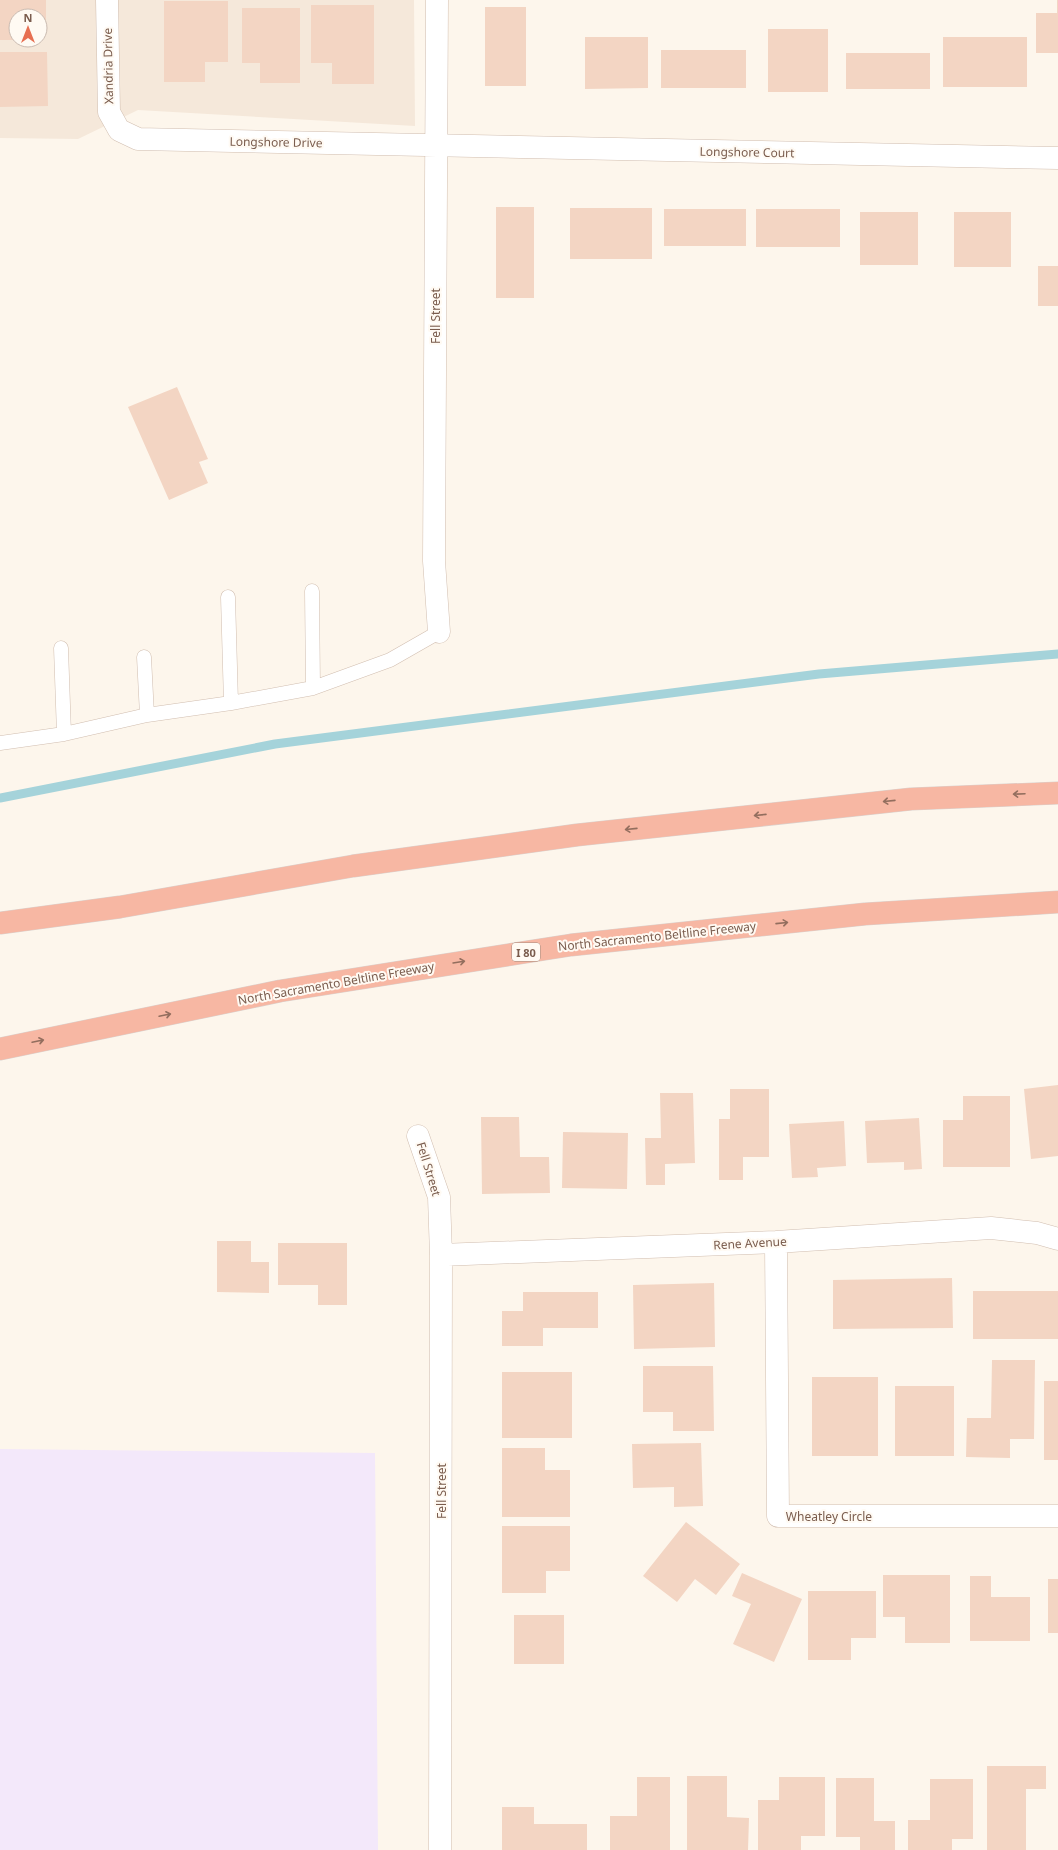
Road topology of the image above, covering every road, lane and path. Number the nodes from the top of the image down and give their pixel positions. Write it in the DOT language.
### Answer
graph roads {
  1 [pos="106,0"];
  2 [pos="437,0"];
  3 [pos="119,130"];
  4 [pos="436,145"];
  5 [pos="1058,158"];
  6 [pos="312,591"];
  7 [pos="228,597"];
  8 [pos="439,632"];
  9 [pos="61,648"];
  10 [pos="144,657"];
  11 [pos="313,688"];
  12 [pos="231,703"];
  13 [pos="147,715"];
  14 [pos="64,734"];
  15 [pos="0,743"];
  16 [pos="1058,793"];
  17 [pos="1058,902"];
  18 [pos="0,923"];
  19 [pos="0,1049"];
  20 [pos="418,1136"];
  21 [pos="1058,1239"];
  22 [pos="776,1242"];
  23 [pos="441,1255"];
  24 [pos="1058,1516"];
  25 [pos="440,1850"];
  1 -- 3 [label="street, Xandria Drive"];
  2 -- 4 [label="street, Fell Street"];
  3 -- 4 [label="street, Longshore Drive"];
  4 -- 5 [label="street, Longshore Court"];
  4 -- 8 [label="street, Fell Street"];
  6 -- 11 [label="lane"];
  7 -- 12 [label="lane"];
  8 -- 11 [label="lane"];
  9 -- 14 [label="lane"];
  10 -- 13 [label="lane"];
  11 -- 12 [label="lane"];
  12 -- 13 [label="lane"];
  13 -- 14 [label="lane"];
  14 -- 15 [label="lane"];
  16 -- 18 [label="highway, one-way"];
  19 -- 17 [label="highway, North Sacramento Beltline Freeway / I 80, one-way"];
  20 -- 23 [label="street, Fell Street"];
  21 -- 22 [label="street, Rene Avenue"];
  22 -- 23 [label="street, Rene Avenue"];
  22 -- 24 [label="street, Wheatley Circle"];
  23 -- 25 [label="street, Fell Street"];
}
